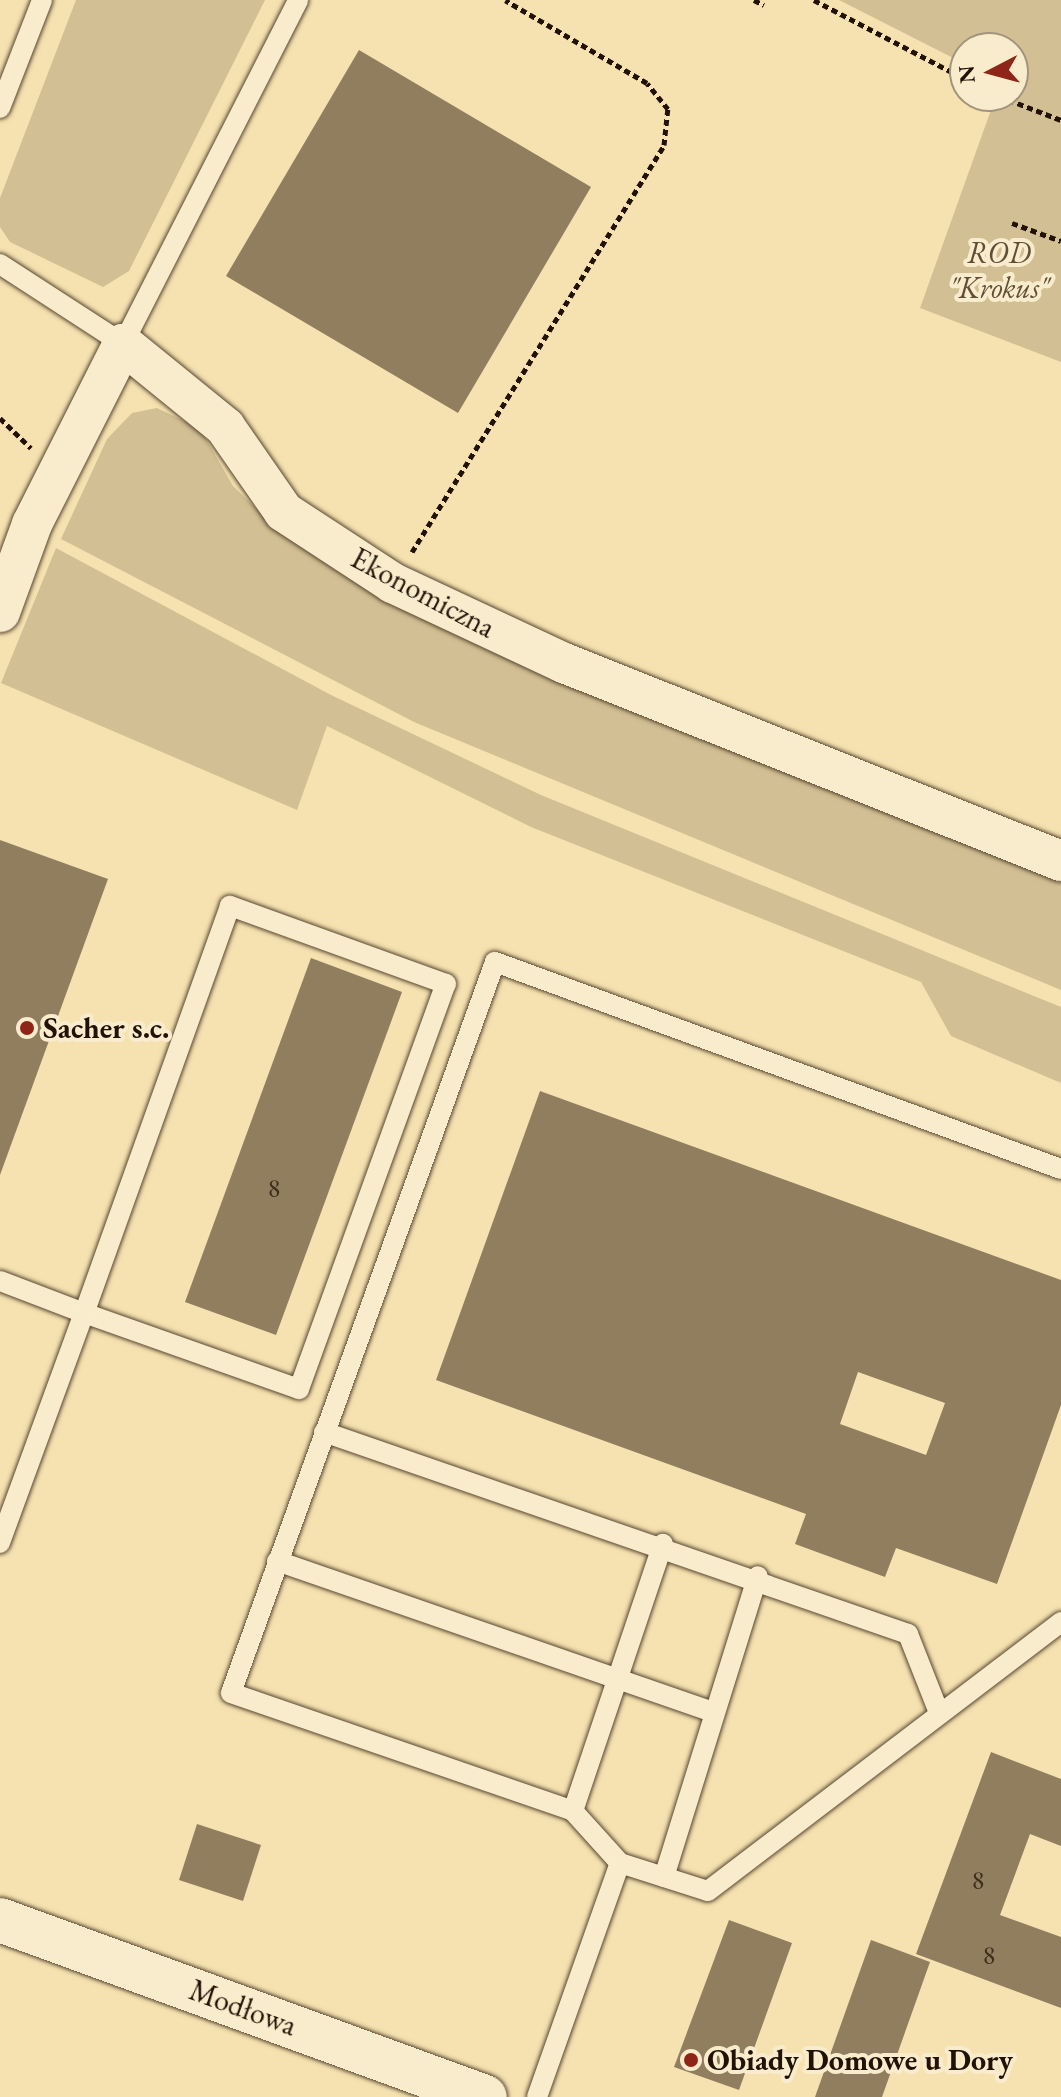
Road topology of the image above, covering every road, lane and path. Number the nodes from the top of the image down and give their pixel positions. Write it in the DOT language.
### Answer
graph roads {
  1 [pos="42,0"];
  2 [pos="298,0"];
  3 [pos="505,0"];
  4 [pos="754,0"];
  5 [pos="814,0"];
  6 [pos="764,5"];
  7 [pos="949,71"];
  8 [pos="0,108"];
  9 [pos="1029,108"];
  10 [pos="1061,120"];
  11 [pos="1012,223"];
  12 [pos="1061,241"];
  13 [pos="0,264"];
  14 [pos="123,344"];
  15 [pos="393,583"];
  16 [pos="0,612"];
  17 [pos="1061,861"];
  18 [pos="1061,1169"];
  19 [pos="0,1281"];
  20 [pos="84,1313"];
  21 [pos="324,1432"];
  22 [pos="0,1543"];
  23 [pos="663,1544"];
  24 [pos="277,1561"];
  25 [pos="758,1576"];
  26 [pos="1061,1622"];
  27 [pos="616,1679"];
  28 [pos="938,1710"];
  29 [pos="711,1711"];
  30 [pos="573,1811"];
  31 [pos="620,1863"];
  32 [pos="664,1877"];
  33 [pos="0,1920"];
  34 [pos="485,2097"];
  35 [pos="537,2097"];
  1 -- 8 [label="lane"];
  2 -- 14 [label="lane"];
  3 -- 15 [label="path"];
  4 -- 6 [label="path"];
  5 -- 7 [label="path"];
  9 -- 10 [label="path"];
  11 -- 12 [label="path"];
  13 -- 14 [label="lane"];
  14 -- 15 [label="street, Ekonomiczna"];
  14 -- 16 [label="street"];
  15 -- 17 [label="street, Ekonomiczna"];
  18 -- 21 [label="lane"];
  19 -- 20 [label="lane"];
  20 -- 20 [label="lane"];
  20 -- 22 [label="lane"];
  21 -- 23 [label="lane"];
  21 -- 24 [label="lane"];
  23 -- 25 [label="lane"];
  23 -- 27 [label="lane"];
  24 -- 27 [label="lane"];
  24 -- 30 [label="lane"];
  25 -- 28 [label="lane"];
  25 -- 29 [label="lane"];
  26 -- 28 [label="lane"];
  27 -- 29 [label="lane"];
  27 -- 30 [label="lane"];
  28 -- 32 [label="lane"];
  29 -- 32 [label="lane"];
  30 -- 31 [label="lane"];
  31 -- 32 [label="lane"];
  31 -- 35 [label="lane"];
  33 -- 34 [label="street, Modłowa"];
}
